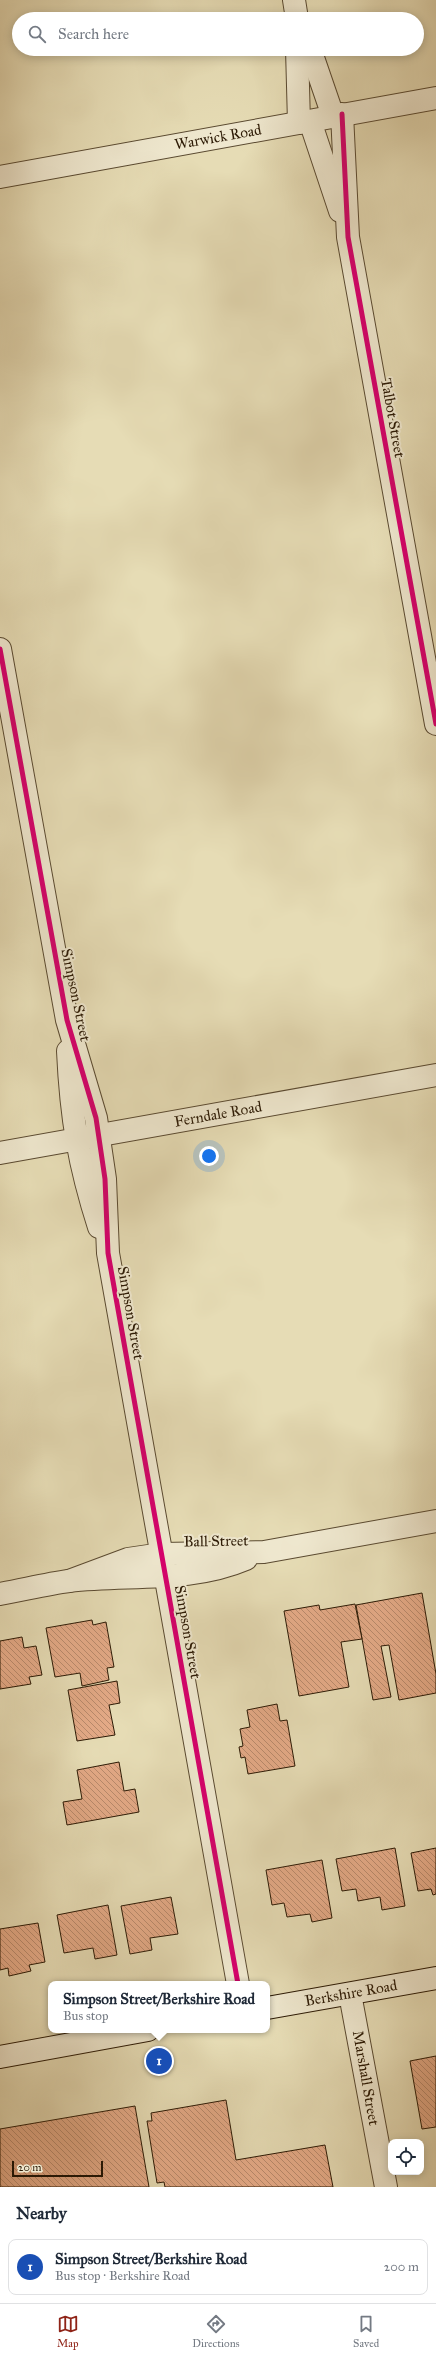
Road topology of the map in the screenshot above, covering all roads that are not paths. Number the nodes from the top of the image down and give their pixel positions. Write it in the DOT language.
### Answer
graph roads {
  1 [pos="298,56"];
  2 [pos="313,56"];
  3 [pos="436,98"];
  4 [pos="337,116"];
  5 [pos="304,122"];
  6 [pos="0,177"];
  7 [pos="348,237"];
  8 [pos="0,648"];
  9 [pos="436,724"];
  10 [pos="67,1020"];
  11 [pos="436,1075"];
  12 [pos="99,1135"];
  13 [pos="76,1139"];
  14 [pos="0,1153"];
  15 [pos="108,1253"];
  16 [pos="436,1521"];
  17 [pos="264,1552"];
  18 [pos="162,1554"];
  19 [pos="166,1576"];
  20 [pos="69,1581"];
  21 [pos="0,1594"];
  22 [pos="436,1978"];
  23 [pos="237,1981"];
  24 [pos="350,1994"];
  25 [pos="270,2007"];
  26 [pos="132,2033"];
  27 [pos="0,2057"];
  28 [pos="386,2187"];
  1 -- 5 [label="street, Talbot Street"];
  2 -- 4 [label="street, Talbot Street"];
  3 -- 4 [label="street, Warwick Road"];
  4 -- 5 [label="street, Warwick Road"];
  4 -- 7 [label="street, Talbot Street"];
  5 -- 6 [label="street, Warwick Road"];
  5 -- 7 [label="street, Talbot Street"];
  7 -- 9 [label="street, Talbot Street"];
  8 -- 10 [label="street, Simpson Street"];
  10 -- 12 [label="street, Simpson Street"];
  10 -- 13 [label="street, Simpson Street"];
  11 -- 12 [label="street, Ferndale Road"];
  12 -- 13 [label="street, Ferndale Road"];
  12 -- 15 [label="street, Simpson Street"];
  13 -- 14 [label="street, Ferndale Road"];
  13 -- 15 [label="street, Simpson Street"];
  15 -- 18 [label="street, Simpson Street"];
  16 -- 17 [label="street, Ball Street"];
  17 -- 18 [label="street, Ball Street"];
  17 -- 19 [label="street, Ball Street"];
  18 -- 19 [label="street, Simpson Street"];
  18 -- 20 [label="street, Ball Street"];
  19 -- 20 [label="street, Ball Street"];
  19 -- 23 [label="street, Simpson Street"];
  20 -- 21 [label="street, Ball Street"];
  22 -- 24 [label="street, Berkshire Road"];
  24 -- 25 [label="street, Berkshire Road"];
  24 -- 28 [label="street, Marshall Street"];
  26 -- 27 [label="street"];
}
